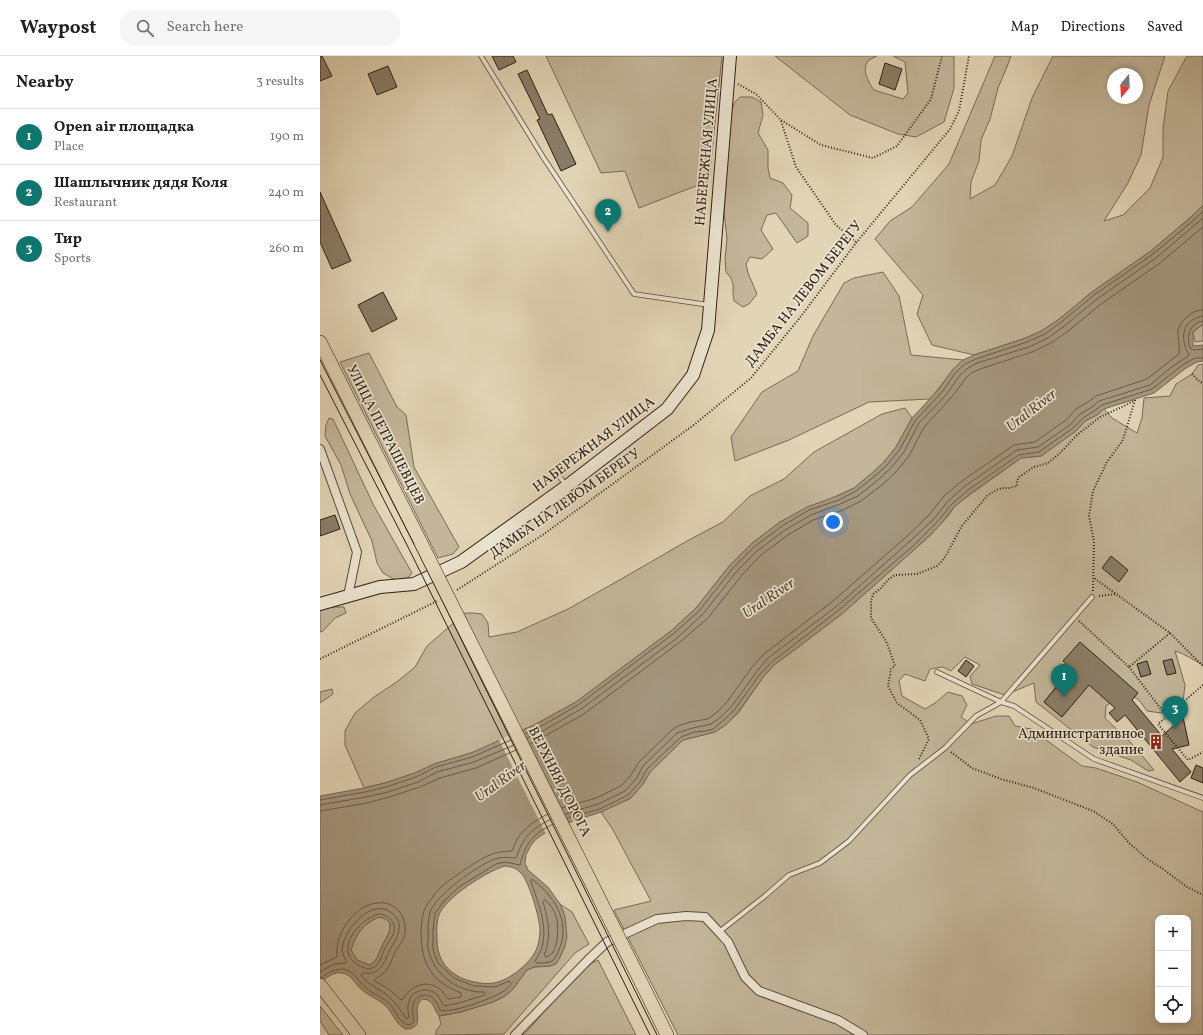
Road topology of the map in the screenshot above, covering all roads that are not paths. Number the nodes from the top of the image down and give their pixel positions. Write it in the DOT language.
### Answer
graph roads {
  1 [pos="481,56"];
  2 [pos="730,56"];
  3 [pos="710,305"];
  4 [pos="320,342"];
  5 [pos="320,450"];
  6 [pos="559,476"];
  7 [pos="567,486"];
  8 [pos="421,543"];
  9 [pos="348,596"];
  10 [pos="1092,597"];
  11 [pos="320,604"];
  12 [pos="937,672"];
  13 [pos="1000,702"];
  14 [pos="1203,798"];
  15 [pos="719,932"];
  16 [pos="320,985"];
  17 [pos="356,1031"];
  18 [pos="515,1035"];
  19 [pos="667,1035"];
  20 [pos="863,1035"];
  1 -- 3 [label="lane"];
  2 -- 3 [label="main road, НАБЕРЕЖНАЯ УЛИЦА"];
  3 -- 7 [label="main road, НАБЕРЕЖНАЯ УЛИЦА"];
  4 -- 8 [label="main road, УЛИЦА ПЕТРАШЕВЦЕВ"];
  5 -- 9 [label="street"];
  6 -- 7 [label="lane"];
  7 -- 9 [label="main road, НАБЕРЕЖНАЯ УЛИЦА"];
  8 -- 19 [label="main road, ВЕРХНЯЯ ДОРОГА, bridge"];
  9 -- 11 [label="main road, НАБЕРЕЖНАЯ УЛИЦА"];
  10 -- 13 [label="lane"];
  12 -- 13 [label="lane"];
  13 -- 14 [label="lane"];
  13 -- 15 [label="lane"];
  15 -- 18 [label="street"];
  15 -- 20 [label="street"];
  16 -- 17 [label="main road"];
}
